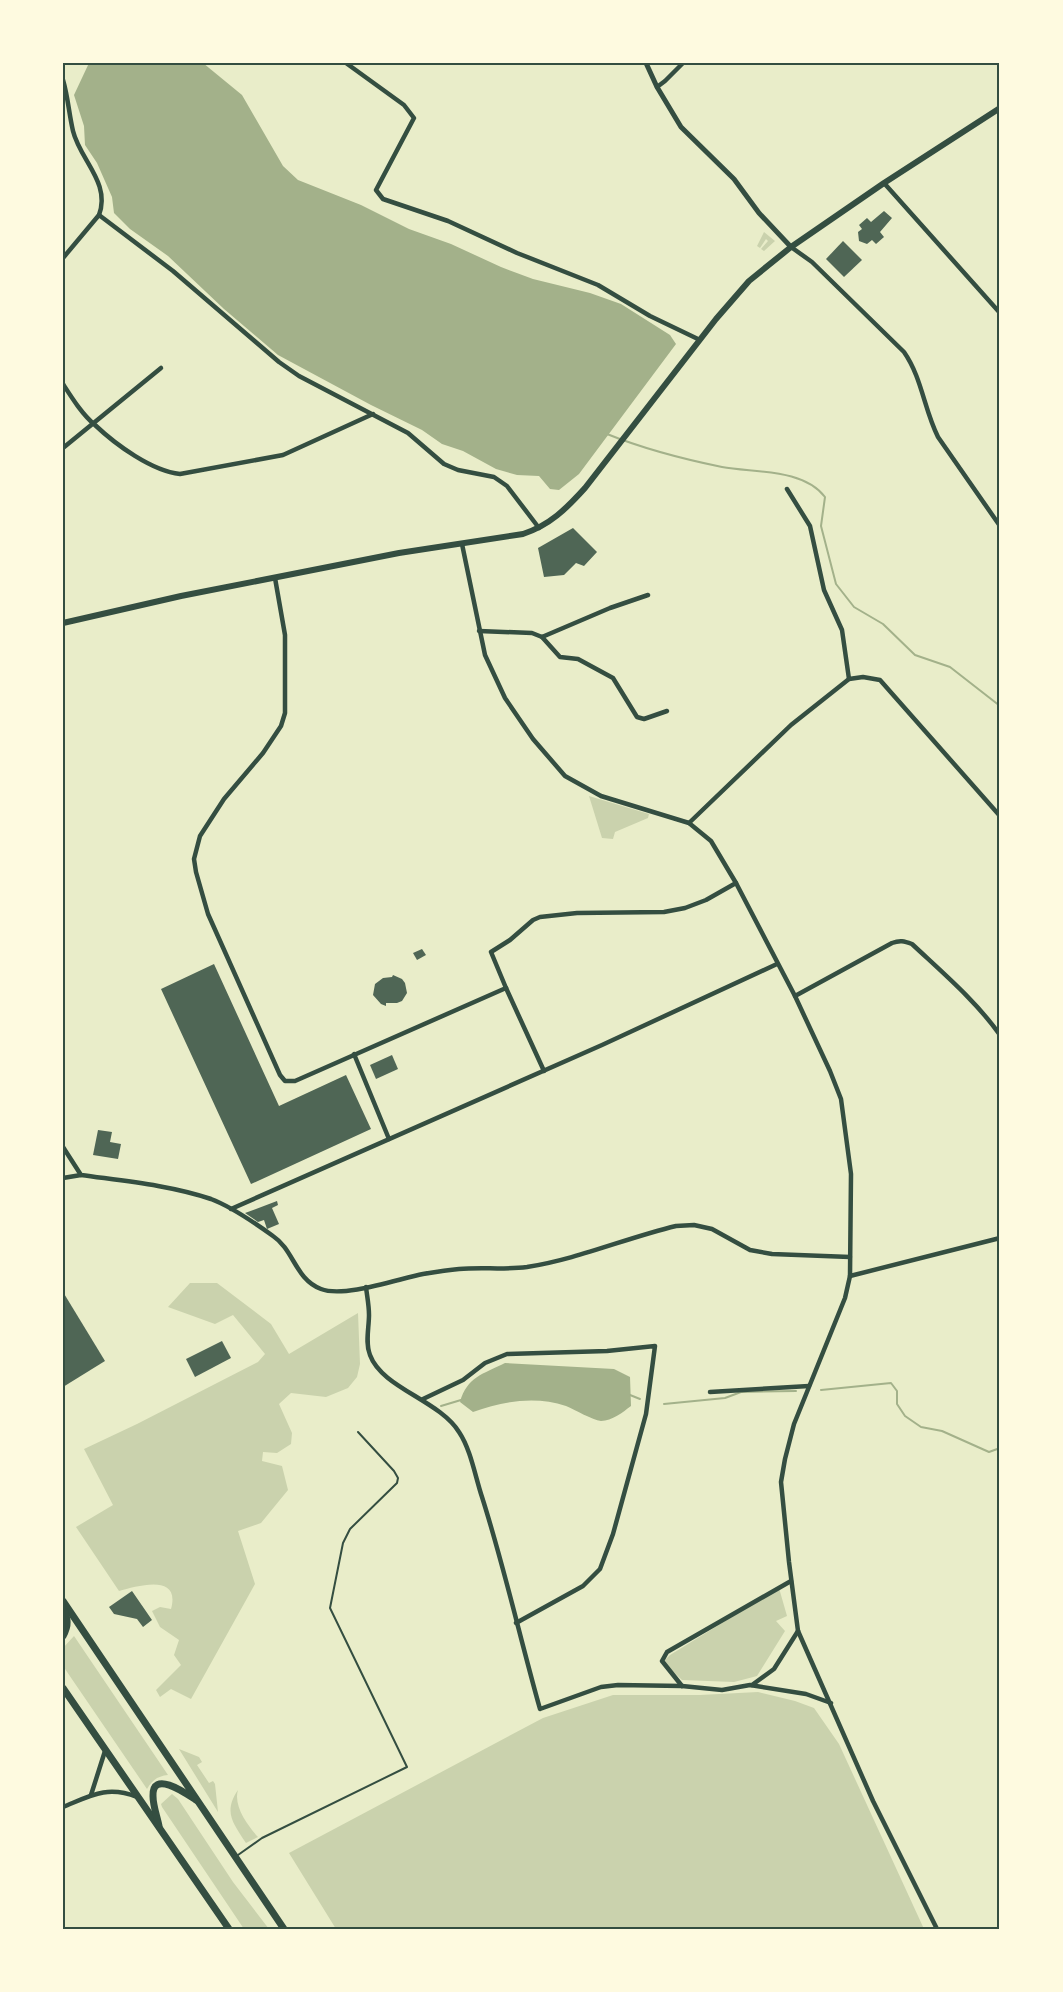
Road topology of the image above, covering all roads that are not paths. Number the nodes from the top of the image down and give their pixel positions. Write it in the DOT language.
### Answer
graph roads {
  1 [pos="346,63"];
  2 [pos="646,63"];
  3 [pos="683,63"];
  4 [pos="63,80"];
  5 [pos="657,87"];
  6 [pos="1000,108"];
  7 [pos="884,183"];
  8 [pos="99,215"];
  9 [pos="791,247"];
  10 [pos="63,258"];
  11 [pos="1000,313"];
  12 [pos="700,340"];
  13 [pos="161,368"];
  14 [pos="63,384"];
  15 [pos="373,414"];
  16 [pos="94,425"];
  17 [pos="63,448"];
  18 [pos="787,489"];
  19 [pos="1000,526"];
  20 [pos="539,528"];
  21 [pos="462,544"];
  22 [pos="275,578"];
  23 [pos="648,595"];
  24 [pos="63,623"];
  25 [pos="478,631"];
  26 [pos="542,637"];
  27 [pos="849,679"];
  28 [pos="667,711"];
  29 [pos="1000,816"];
  30 [pos="689,823"];
  31 [pos="736,883"];
  32 [pos="777,964"];
  33 [pos="506,988"];
  34 [pos="795,996"];
  35 [pos="1000,1035"];
  36 [pos="354,1054"];
  37 [pos="544,1071"];
  38 [pos="390,1138"];
  39 [pos="63,1148"];
  40 [pos="81,1175"];
  41 [pos="63,1178"];
  42 [pos="231,1209"];
  43 [pos="1000,1238"];
  44 [pos="850,1257"];
  45 [pos="850,1276"];
  46 [pos="366,1287"];
  47 [pos="809,1386"];
  48 [pos="710,1392"];
  49 [pos="423,1399"];
  50 [pos="358,1432"];
  51 [pos="791,1581"];
  52 [pos="63,1601"];
  53 [pos="63,1607"];
  54 [pos="516,1623"];
  55 [pos="798,1631"];
  56 [pos="63,1636"];
  57 [pos="750,1685"];
  58 [pos="682,1686"];
  59 [pos="63,1688"];
  60 [pos="832,1704"];
  61 [pos="105,1751"];
  62 [pos="92,1795"];
  63 [pos="136,1797"];
  64 [pos="198,1801"];
  65 [pos="63,1807"];
  66 [pos="159,1829"];
  67 [pos="236,1857"];
  68 [pos="229,1929"];
  69 [pos="284,1929"];
  70 [pos="937,1929"];
  1 -- 12 [label="street"];
  2 -- 5 [label="street"];
  3 -- 5 [label="street"];
  4 -- 8 [label="street"];
  5 -- 9 [label="street"];
  6 -- 7 [label="main road"];
  7 -- 9 [label="main road"];
  7 -- 11 [label="street"];
  8 -- 10 [label="street"];
  8 -- 15 [label="street"];
  9 -- 12 [label="main road"];
  9 -- 19 [label="street"];
  12 -- 20 [label="main road"];
  13 -- 16 [label="street"];
  14 -- 16 [label="street"];
  15 -- 16 [label="street"];
  15 -- 20 [label="street"];
  16 -- 17 [label="street"];
  18 -- 27 [label="street"];
  20 -- 21 [label="main road"];
  21 -- 22 [label="main road"];
  21 -- 25 [label="street"];
  22 -- 24 [label="main road"];
  22 -- 36 [label="street"];
  23 -- 26 [label="street"];
  25 -- 26 [label="street"];
  25 -- 30 [label="street"];
  26 -- 28 [label="street"];
  27 -- 29 [label="street"];
  27 -- 30 [label="street"];
  30 -- 31 [label="street"];
  31 -- 32 [label="street"];
  31 -- 33 [label="street"];
  32 -- 34 [label="street"];
  32 -- 37 [label="street"];
  33 -- 36 [label="street"];
  33 -- 37 [label="street"];
  34 -- 35 [label="street"];
  34 -- 44 [label="street"];
  36 -- 38 [label="street"];
  37 -- 38 [label="street"];
  38 -- 42 [label="street"];
  39 -- 40 [label="street"];
  40 -- 41 [label="street"];
  40 -- 42 [label="street"];
  42 -- 46 [label="street"];
  43 -- 45 [label="street"];
  44 -- 45 [label="street"];
  44 -- 46 [label="street"];
  45 -- 47 [label="street"];
  46 -- 49 [label="street"];
  47 -- 48 [label="street"];
  47 -- 51 [label="street"];
  49 -- 54 [label="street"];
  49 -- 54 [label="street"];
  50 -- 67 [label="lane"];
  51 -- 55 [label="street"];
  51 -- 58 [label="street"];
  52 -- 64 [label="highway"];
  53 -- 56 [label="highway"];
  54 -- 58 [label="street"];
  55 -- 57 [label="street"];
  55 -- 60 [label="street"];
  57 -- 58 [label="street"];
  57 -- 60 [label="street"];
  59 -- 61 [label="highway"];
  60 -- 70 [label="street"];
  61 -- 62 [label="street"];
  61 -- 63 [label="highway"];
  62 -- 63 [label="street"];
  62 -- 65 [label="street"];
  63 -- 66 [label="highway"];
  64 -- 66 [label="highway"];
  64 -- 67 [label="highway"];
  66 -- 68 [label="highway"];
  67 -- 69 [label="highway"];
}
